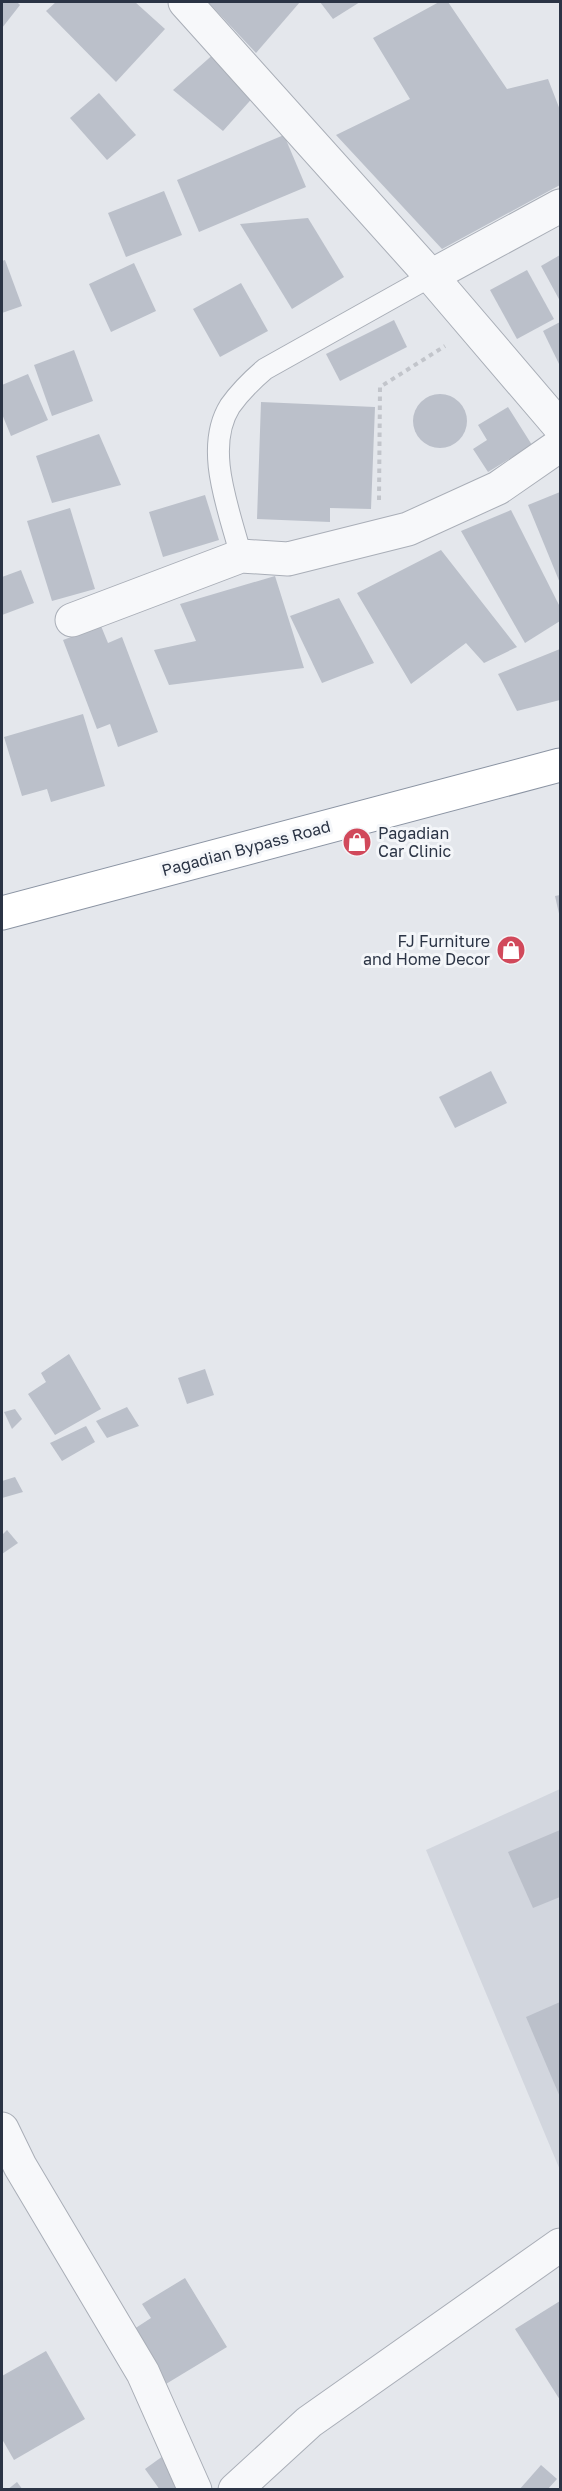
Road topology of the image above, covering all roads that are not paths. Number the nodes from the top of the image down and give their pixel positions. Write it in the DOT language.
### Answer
graph roads {
  1 [pos="185,2"];
  2 [pos="561,206"];
  3 [pos="431,276"];
  4 [pos="561,427"];
  5 [pos="561,445"];
  6 [pos="241,556"];
  7 [pos="72,620"];
  8 [pos="561,765"];
  9 [pos="2,913"];
  10 [pos="2,2129"];
  11 [pos="561,2245"];
  12 [pos="195,2490"];
  13 [pos="235,2490"];
  1 -- 3 [label="street"];
  2 -- 3 [label="street"];
  3 -- 4 [label="street"];
  3 -- 6 [label="lane"];
  5 -- 6 [label="street"];
  6 -- 7 [label="street"];
  8 -- 9 [label="highway, Pagadian Bypass Road"];
  10 -- 12 [label="street"];
  11 -- 13 [label="street"];
}
